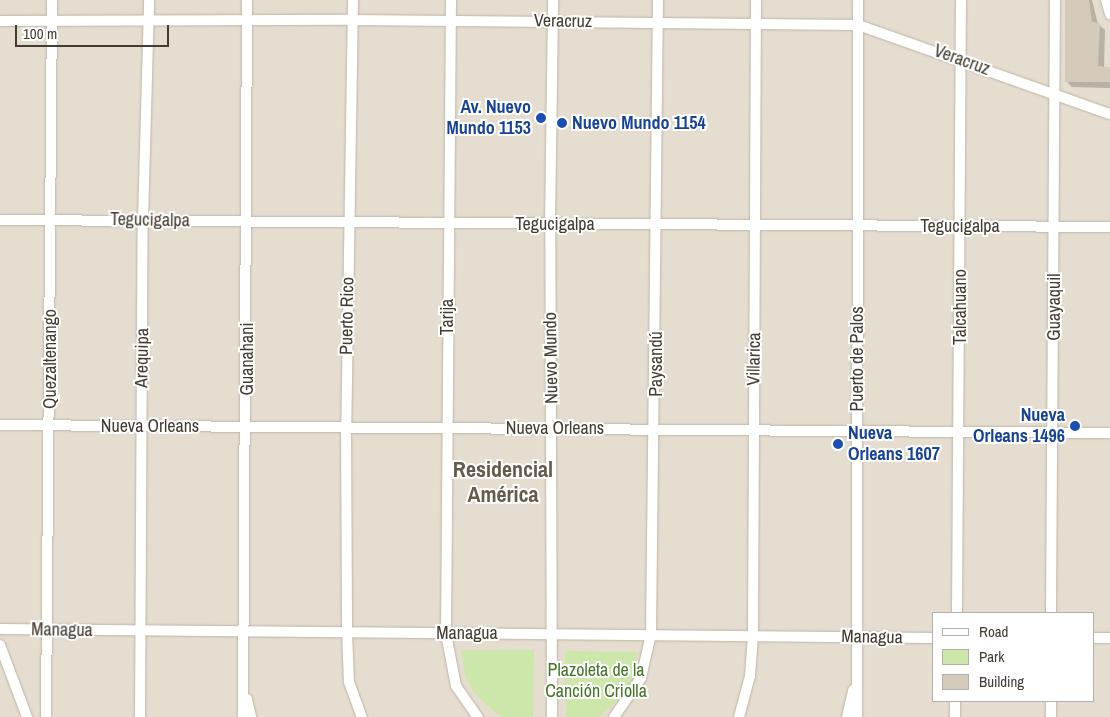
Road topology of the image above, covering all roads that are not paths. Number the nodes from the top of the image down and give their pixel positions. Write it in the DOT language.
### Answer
graph roads {
  1 [pos="52,0"];
  2 [pos="149,0"];
  3 [pos="247,0"];
  4 [pos="353,0"];
  5 [pos="451,0"];
  6 [pos="553,0"];
  7 [pos="658,0"];
  8 [pos="756,0"];
  9 [pos="858,0"];
  10 [pos="961,0"];
  11 [pos="1054,0"];
  12 [pos="1106,0"];
  13 [pos="1110,14"];
  14 [pos="353,20"];
  15 [pos="0,21"];
  16 [pos="52,21"];
  17 [pos="149,21"];
  18 [pos="247,21"];
  19 [pos="451,21"];
  20 [pos="553,21"];
  21 [pos="658,23"];
  22 [pos="756,25"];
  23 [pos="858,25"];
  24 [pos="960,59"];
  25 [pos="1055,95"];
  26 [pos="1110,114"];
  27 [pos="50,219"];
  28 [pos="0,220"];
  29 [pos="143,220"];
  30 [pos="247,222"];
  31 [pos="348,223"];
  32 [pos="448,224"];
  33 [pos="550,224"];
  34 [pos="657,224"];
  35 [pos="756,226"];
  36 [pos="858,226"];
  37 [pos="960,226"];
  38 [pos="1054,226"];
  39 [pos="1110,227"];
  40 [pos="0,425"];
  41 [pos="50,425"];
  42 [pos="141,426"];
  43 [pos="246,426"];
  44 [pos="346,427"];
  45 [pos="447,428"];
  46 [pos="552,429"];
  47 [pos="655,429"];
  48 [pos="753,430"];
  49 [pos="856,431"];
  50 [pos="959,432"];
  51 [pos="1053,432"];
  52 [pos="1110,433"];
  53 [pos="957,612"];
  54 [pos="1051,612"];
  55 [pos="0,629"];
  56 [pos="48,629"];
  57 [pos="142,630"];
  58 [pos="347,631"];
  59 [pos="246,632"];
  60 [pos="551,633"];
  61 [pos="446,634"];
  62 [pos="651,634"];
  63 [pos="753,635"];
  64 [pos="856,637"];
  65 [pos="932,638"];
  66 [pos="1095,638"];
  67 [pos="1110,638"];
  68 [pos="0,645"];
  69 [pos="857,675"];
  70 [pos="244,687"];
  71 [pos="956,702"];
  72 [pos="1051,702"];
  73 [pos="27,717"];
  74 [pos="46,717"];
  75 [pos="140,717"];
  76 [pos="243,717"];
  77 [pos="251,717"];
  78 [pos="362,717"];
  79 [pos="478,717"];
  80 [pos="552,717"];
  81 [pos="614,717"];
  82 [pos="740,717"];
  83 [pos="847,717"];
  84 [pos="857,717"];
  85 [pos="955,717"];
  86 [pos="1051,717"];
  1 -- 16 [label="street, Quezaltenango"];
  2 -- 17 [label="street, Arequipa"];
  3 -- 18 [label="street, Guanahani"];
  4 -- 14 [label="street, Puerto Rico"];
  5 -- 19 [label="street, Tarija"];
  6 -- 20 [label="street, Nuevo Mundo"];
  7 -- 21 [label="street, Paysandú"];
  8 -- 22 [label="street, Villarica"];
  9 -- 23 [label="street, Puerto de Palos"];
  10 -- 24 [label="street, Talcahuano"];
  11 -- 25 [label="street, Guayaquil"];
  12 -- 13 [label="street"];
  14 -- 18 [label="street, Veracruz"];
  14 -- 19 [label="street, Veracruz"];
  14 -- 31 [label="street, Puerto Rico"];
  15 -- 16 [label="street, Veracruz"];
  16 -- 17 [label="street, Veracruz"];
  16 -- 27 [label="street, Quezaltenango"];
  17 -- 18 [label="street, Veracruz"];
  17 -- 29 [label="street, Arequipa"];
  18 -- 30 [label="street, Guanahani"];
  19 -- 20 [label="street, Veracruz"];
  19 -- 32 [label="street, Tarija"];
  20 -- 21 [label="street, Veracruz"];
  20 -- 33 [label="street, Nuevo Mundo"];
  21 -- 22 [label="street, Veracruz"];
  21 -- 34 [label="street, Paysandú"];
  22 -- 23 [label="street, Veracruz"];
  22 -- 35 [label="street, Villarica"];
  23 -- 24 [label="street, Veracruz"];
  23 -- 36 [label="street, Puerto de Palos"];
  24 -- 25 [label="street, Veracruz"];
  24 -- 37 [label="street, Talcahuano"];
  25 -- 26 [label="street, Veracruz"];
  25 -- 38 [label="street, Guayaquil"];
  27 -- 28 [label="street, Tegucigalpa"];
  27 -- 29 [label="street, Tegucigalpa"];
  27 -- 41 [label="street, Quezaltenango"];
  29 -- 30 [label="street, Tegucigalpa"];
  29 -- 42 [label="street, Arequipa"];
  30 -- 31 [label="street, Tegucigalpa"];
  30 -- 43 [label="street, Guanahani"];
  31 -- 32 [label="street, Tegucigalpa"];
  31 -- 44 [label="street, Puerto Rico"];
  32 -- 33 [label="street, Tegucigalpa"];
  32 -- 45 [label="street, Tarija"];
  33 -- 34 [label="street, Tegucigalpa"];
  33 -- 46 [label="street, Nuevo Mundo"];
  34 -- 35 [label="street, Tegucigalpa"];
  34 -- 47 [label="street, Paysandú"];
  35 -- 36 [label="street, Tegucigalpa"];
  35 -- 48 [label="street, Villarica"];
  36 -- 37 [label="street, Tegucigalpa"];
  36 -- 49 [label="street, Puerto de Palos"];
  37 -- 38 [label="street, Tegucigalpa"];
  37 -- 50 [label="street, Talcahuano"];
  38 -- 39 [label="street, Tegucigalpa"];
  38 -- 51 [label="street, Guayaquil"];
  40 -- 41 [label="street, Nueva Orleans"];
  41 -- 42 [label="street, Nueva Orleans"];
  41 -- 56 [label="street, Quezaltenango"];
  42 -- 43 [label="street, Nueva Orleans"];
  42 -- 57 [label="street, Arequipa"];
  43 -- 44 [label="street, Nueva Orleans"];
  43 -- 59 [label="street, Guanahani"];
  44 -- 45 [label="street, Nueva Orleans"];
  44 -- 58 [label="street, Puerto Rico"];
  45 -- 46 [label="street, Nueva Orleans"];
  45 -- 61 [label="street, Tarija"];
  46 -- 47 [label="street, Nueva Orleans"];
  46 -- 60 [label="street, Nuevo Mundo"];
  47 -- 48 [label="street, Nueva Orleans"];
  47 -- 62 [label="street, Paysandú"];
  48 -- 49 [label="street, Nueva Orleans"];
  48 -- 63 [label="street, Villarica"];
  49 -- 50 [label="street, Nueva Orleans"];
  49 -- 64 [label="street, Puerto de Palos"];
  50 -- 51 [label="street, Nueva Orleans"];
  50 -- 53 [label="street, Talcahuano"];
  51 -- 52 [label="street, Nueva Orleans"];
  51 -- 54 [label="street, Guayaquil"];
  55 -- 56 [label="street, Managua"];
  56 -- 57 [label="street, Managua"];
  56 -- 74 [label="street, Quezaltenango"];
  57 -- 59 [label="street, Managua"];
  57 -- 75 [label="street, Arequipa"];
  58 -- 59 [label="street, Managua"];
  58 -- 61 [label="street, Managua"];
  58 -- 78 [label="street"];
  59 -- 70 [label="street, Guanahani"];
  60 -- 61 [label="street, Managua"];
  60 -- 62 [label="street, Managua"];
  60 -- 80 [label="street, Nuevo Mundo"];
  61 -- 79 [label="street"];
  62 -- 63 [label="street, Managua"];
  62 -- 81 [label="street, Paysandú"];
  63 -- 64 [label="street, Managua"];
  63 -- 82 [label="street, Villarica"];
  64 -- 65 [label="street, Managua"];
  64 -- 69 [label="street, Puerto de Palos"];
  66 -- 67 [label="street"];
  68 -- 73 [label="street"];
  69 -- 83 [label="street"];
  69 -- 84 [label="street, Puerto de Palos"];
  70 -- 76 [label="street, Guanahani"];
  70 -- 77 [label="street"];
  71 -- 85 [label="street"];
  72 -- 86 [label="street"];
}
